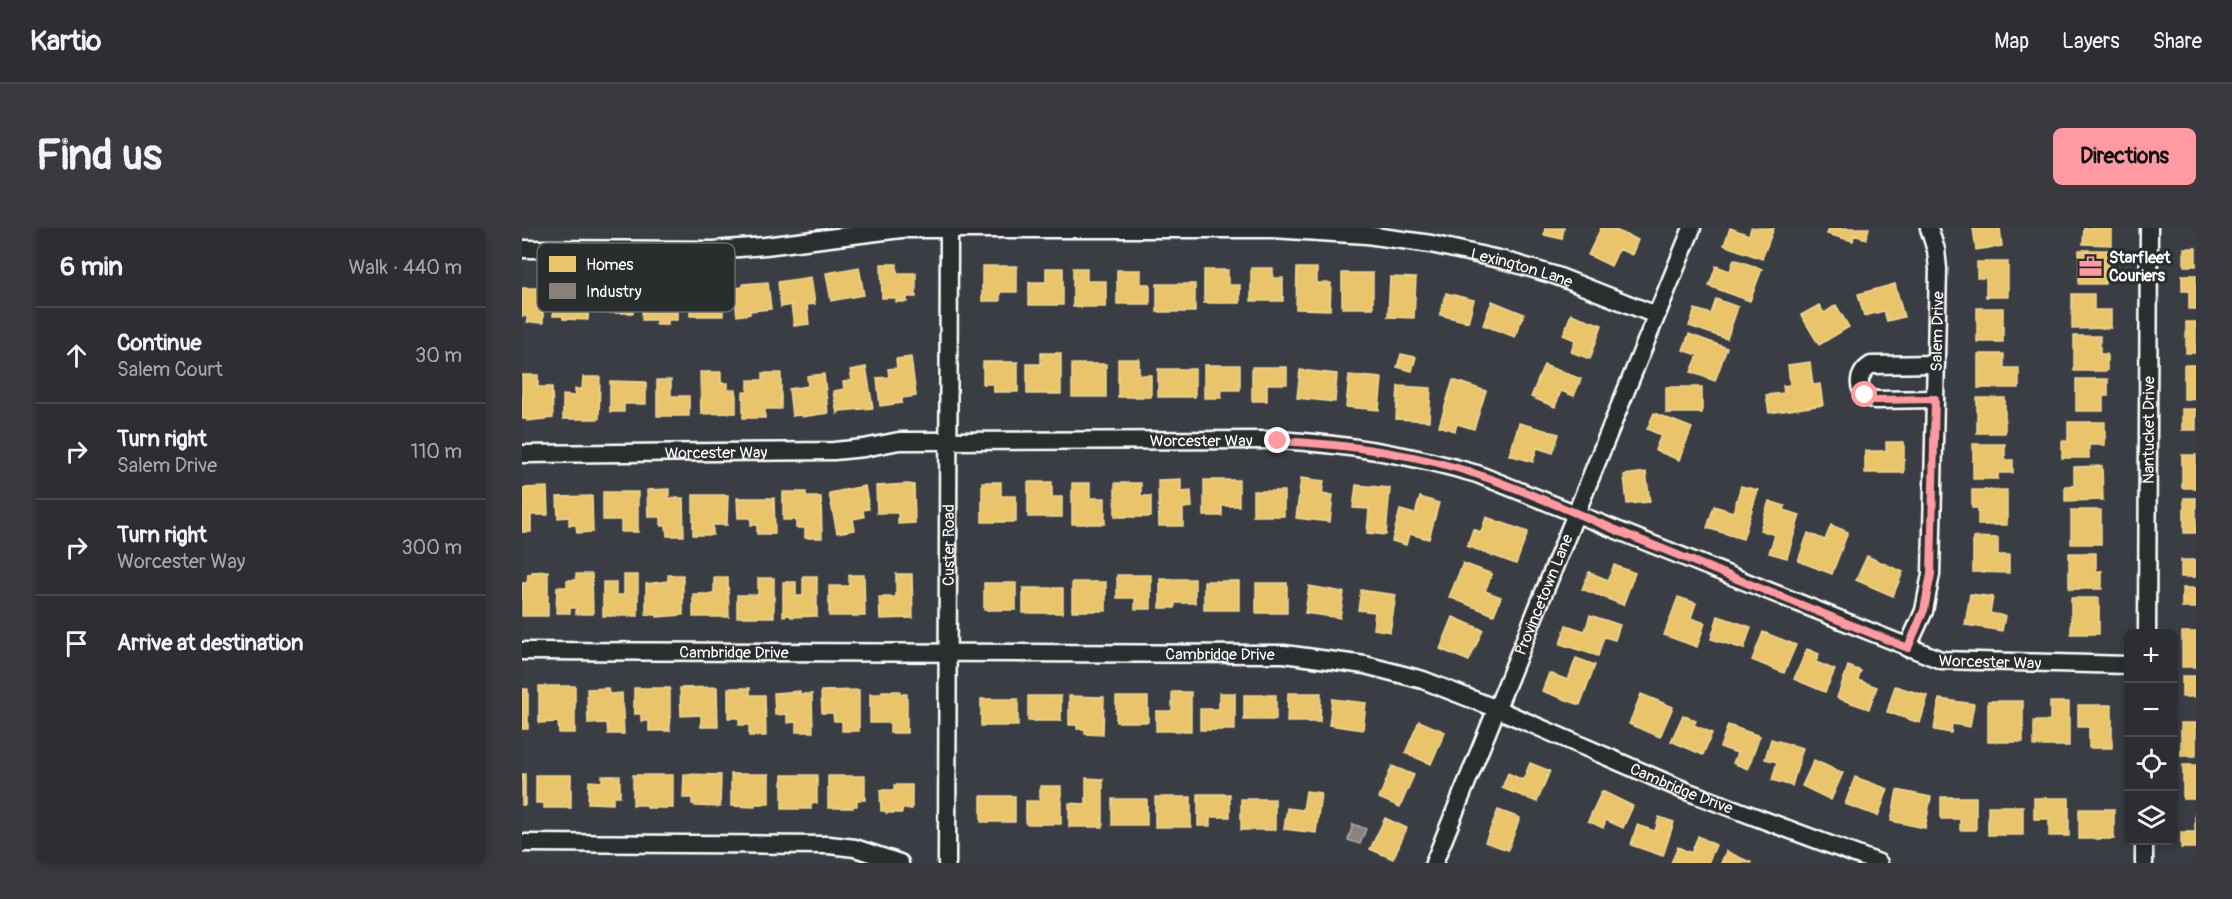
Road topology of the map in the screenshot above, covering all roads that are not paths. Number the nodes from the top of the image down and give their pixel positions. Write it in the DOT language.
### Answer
graph roads {
  1 [pos="949,228"];
  2 [pos="1692,228"];
  3 [pos="1929,228"];
  4 [pos="2149,228"];
  5 [pos="735,248"];
  6 [pos="522,249"];
  7 [pos="537,249"];
  8 [pos="1656,315"];
  9 [pos="1936,364"];
  10 [pos="1935,399"];
  11 [pos="949,441"];
  12 [pos="522,454"];
  13 [pos="1576,514"];
  14 [pos="2147,629"];
  15 [pos="1908,648"];
  16 [pos="522,651"];
  17 [pos="948,654"];
  18 [pos="2124,665"];
  19 [pos="1497,710"];
  20 [pos="522,843"];
  21 [pos="2144,845"];
  22 [pos="900,863"];
  23 [pos="947,863"];
  24 [pos="1434,863"];
  25 [pos="1878,863"];
  26 [pos="2144,863"];
  1 -- 5 [label="street, Lexington Lane"];
  1 -- 8 [label="street, Lexington Lane"];
  1 -- 11 [label="street, Custer Road"];
  2 -- 8 [label="street, Provincetown Lane"];
  3 -- 9 [label="street, Salem Drive"];
  4 -- 14 [label="street, Nantucket Drive"];
  6 -- 7 [label="street, Lexington Lane"];
  8 -- 13 [label="street, Provincetown Lane"];
  9 -- 10 [label="street, Salem Drive"];
  9 -- 10 [label="street"];
  10 -- 15 [label="street, Salem Drive"];
  11 -- 12 [label="street, Worcester Way"];
  11 -- 13 [label="street, Worcester Way"];
  11 -- 17 [label="street, Custer Road"];
  13 -- 15 [label="street, Worcester Way"];
  13 -- 19 [label="street, Provincetown Lane"];
  15 -- 18 [label="street, Worcester Way"];
  16 -- 17 [label="street, Cambridge Drive"];
  17 -- 19 [label="street, Cambridge Drive"];
  17 -- 23 [label="street, Custer Road"];
  19 -- 24 [label="street, Provincetown Lane"];
  19 -- 25 [label="street, Cambridge Drive"];
  20 -- 22 [label="street"];
  21 -- 26 [label="street"];
}
